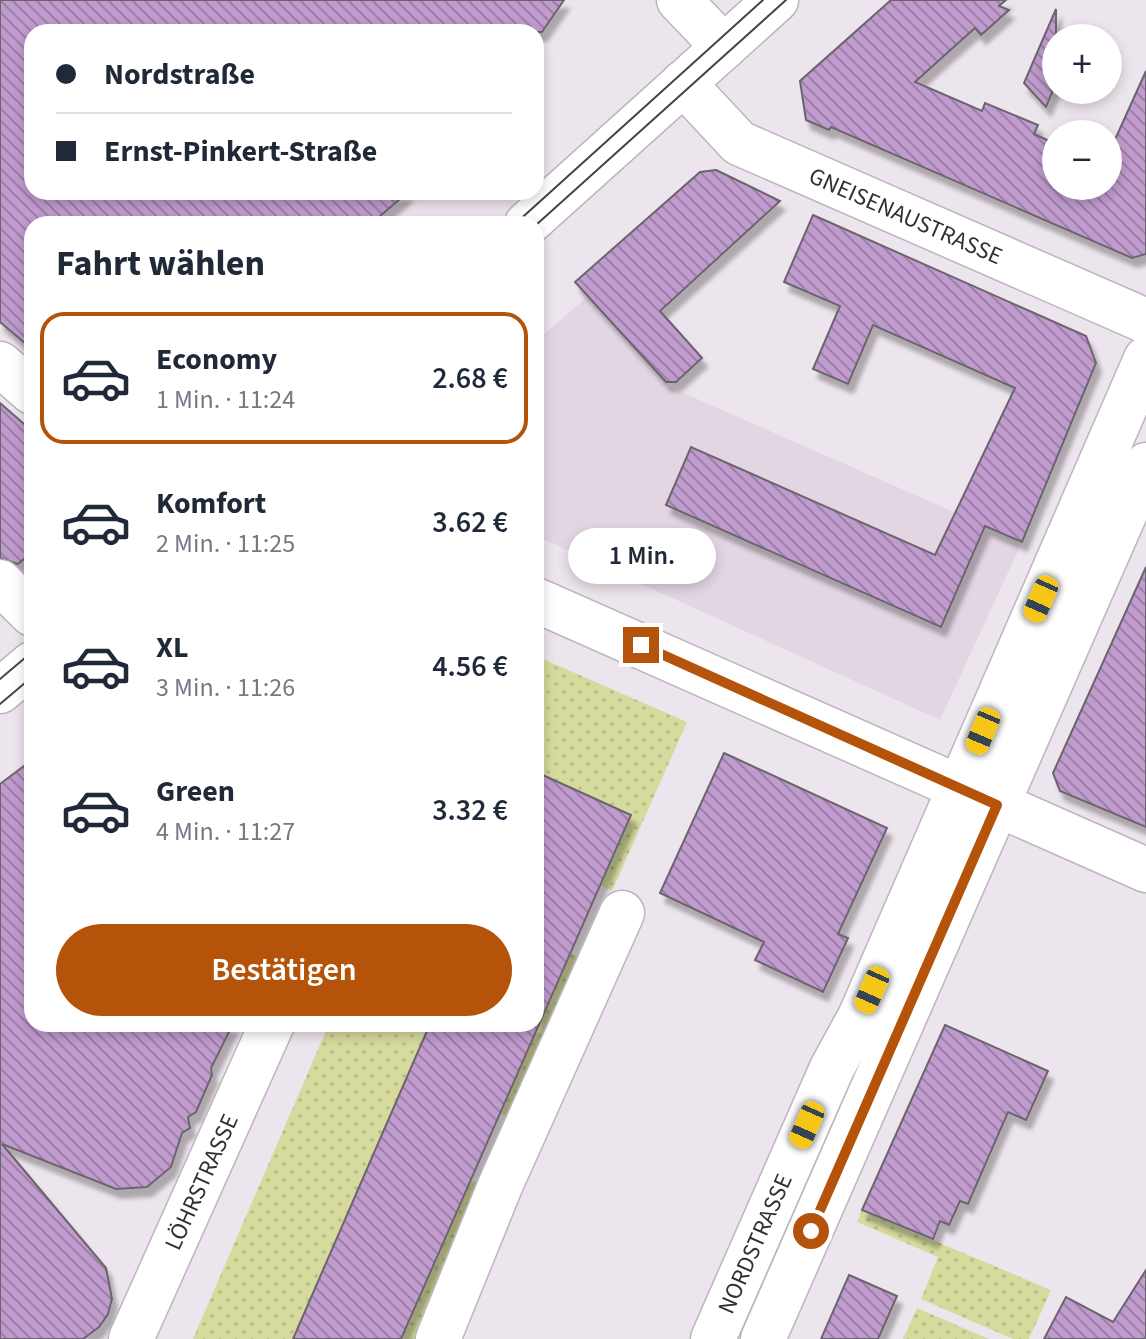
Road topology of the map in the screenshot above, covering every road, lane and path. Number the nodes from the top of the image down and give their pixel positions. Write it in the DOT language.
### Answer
graph roads {
  1 [pos="679,0"];
  2 [pos="776,0"];
  3 [pos="724,47"];
  4 [pos="683,83"];
  5 [pos="536,216"];
  6 [pos="1146,321"];
  7 [pos="1146,359"];
  8 [pos="0,364"];
  9 [pos="24,385"];
  10 [pos="1146,465"];
  11 [pos="0,582"];
  12 [pos="544,604"];
  13 [pos="24,606"];
  14 [pos="24,671"];
  15 [pos="0,691"];
  16 [pos="979,796"];
  17 [pos="1146,870"];
  18 [pos="622,913"];
  19 [pos="268,1032"];
  20 [pos="131,1339"];
  21 [pos="438,1339"];
  22 [pos="713,1339"];
  23 [pos="763,1339"];
  1 -- 3 [label="street"];
  2 -- 3 [label="street"];
  3 -- 4 [label="street"];
  4 -- 5 [label="street"];
  4 -- 6 [label="street, GNEISENAUSTRASSE"];
  7 -- 16 [label="street, NORDSTRASSE"];
  8 -- 9 [label="street"];
  10 -- 16 [label="street, NORDSTRASSE"];
  11 -- 13 [label="street"];
  12 -- 16 [label="street"];
  14 -- 15 [label="street"];
  16 -- 17 [label="street"];
  16 -- 22 [label="street, NORDSTRASSE"];
  16 -- 23 [label="street, NORDSTRASSE"];
  18 -- 21 [label="street"];
  19 -- 20 [label="street, LÖHRSTRASSE"];
}
